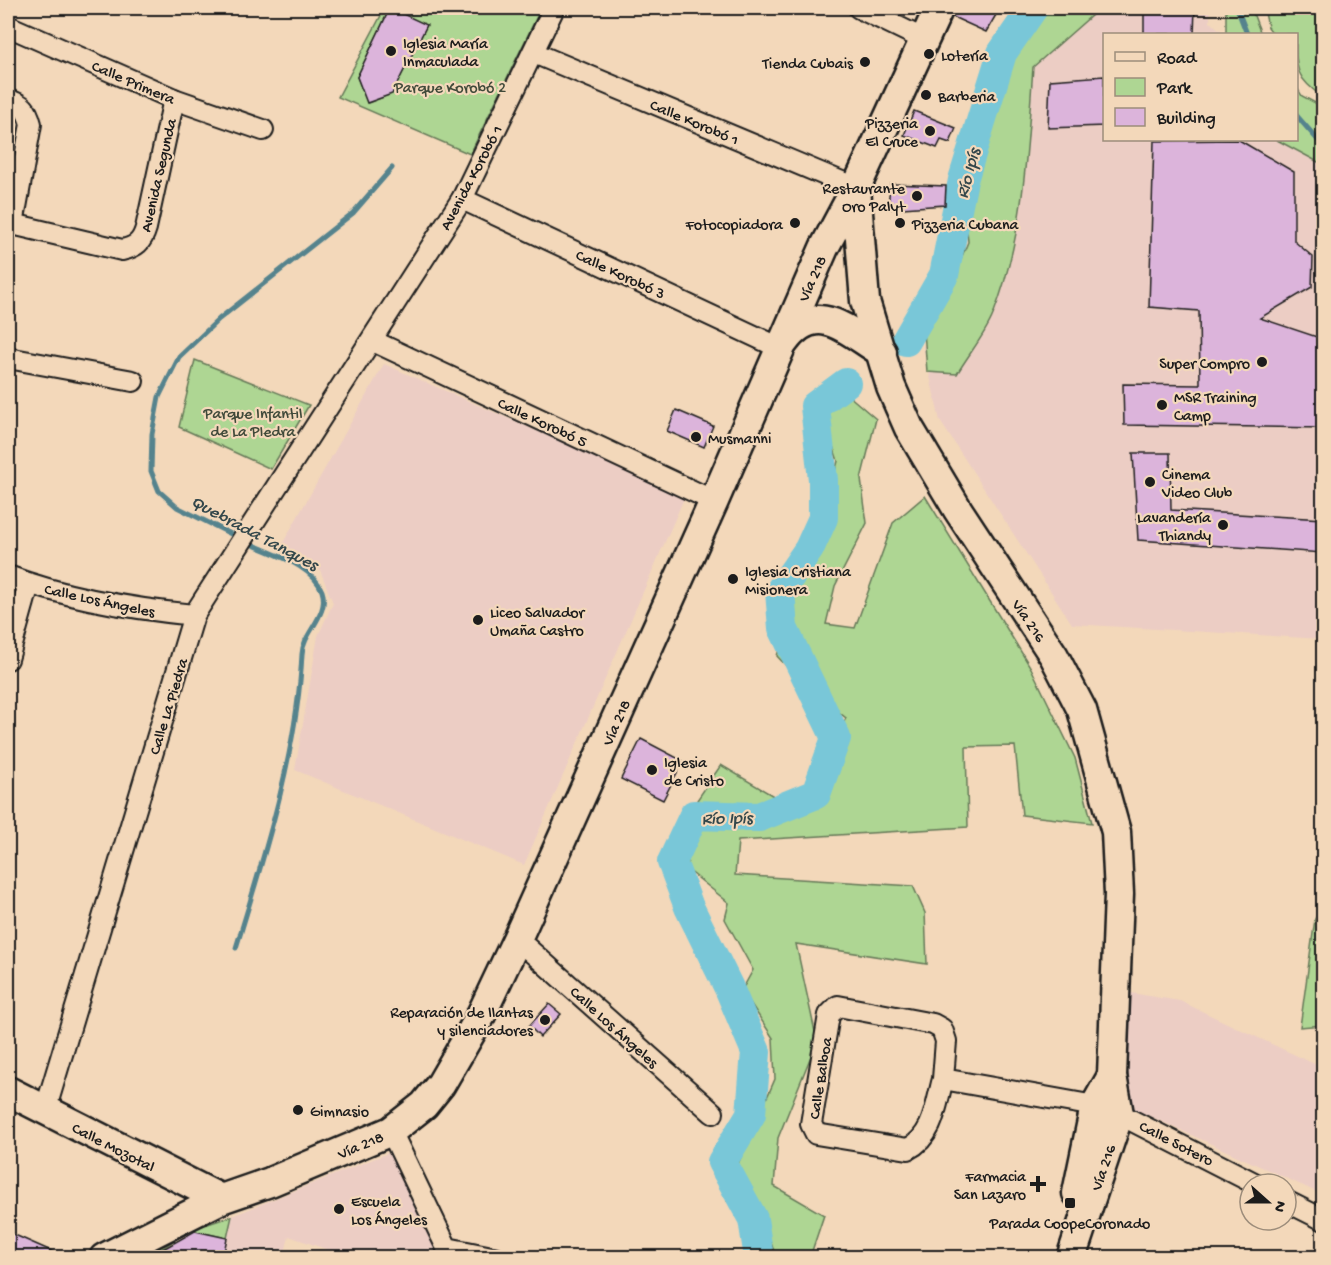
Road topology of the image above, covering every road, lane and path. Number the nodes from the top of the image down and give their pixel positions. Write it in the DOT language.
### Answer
graph roads {
  1 [pos="554,8"];
  2 [pos="860,8"];
  3 [pos="939,8"];
  4 [pos="8,26"];
  5 [pos="923,39"];
  6 [pos="534,53"];
  7 [pos="174,99"];
  8 [pos="8,100"];
  9 [pos="263,130"];
  10 [pos="856,188"];
  11 [pos="462,199"];
  12 [pos="10,224"];
  13 [pos="373,341"];
  14 [pos="780,348"];
  15 [pos="882,352"];
  16 [pos="8,358"];
  17 [pos="133,381"];
  18 [pos="714,501"];
  19 [pos="8,576"];
  20 [pos="29,584"];
  21 [pos="194,615"];
  22 [pos="8,659"];
  23 [pos="517,939"];
  24 [pos="943,1079"];
  25 [pos="8,1091"];
  26 [pos="45,1111"];
  27 [pos="713,1113"];
  28 [pos="1117,1114"];
  29 [pos="391,1131"];
  30 [pos="1238,1175"];
  31 [pos="221,1199"];
  32 [pos="1298,1207"];
  33 [pos="1323,1220"];
  34 [pos="447,1253"];
  35 [pos="104,1257"];
  36 [pos="497,1257"];
  37 [pos="1063,1257"];
  38 [pos="1071,1257"];
  1 -- 6 [label="street, Avenida Korobó 1"];
  2 -- 5 [label="street"];
  3 -- 5 [label="main road, Vía 218"];
  4 -- 7 [label="street, Calle Primera"];
  5 -- 10 [label="main road, Vía 218"];
  6 -- 10 [label="street, Calle Korobó 1"];
  6 -- 11 [label="street, Avenida Korobó 1"];
  7 -- 9 [label="street, Calle Primera"];
  7 -- 12 [label="street, Avenida Segunda"];
  8 -- 12 [label="street"];
  10 -- 14 [label="main road, Vía 218"];
  10 -- 15 [label="main road, Vía 216"];
  11 -- 13 [label="street, Avenida Korobó 1"];
  11 -- 14 [label="street, Calle Korobó 3"];
  13 -- 18 [label="street, Calle Korobó 5"];
  13 -- 21 [label="street, Calle La Piedra"];
  14 -- 15 [label="main road"];
  14 -- 18 [label="main road, Vía 218"];
  15 -- 28 [label="main road, Vía 216"];
  16 -- 17 [label="street"];
  18 -- 23 [label="main road, Vía 218"];
  19 -- 20 [label="street, Calle Los Ángeles"];
  20 -- 21 [label="street, Calle Los Ángeles"];
  20 -- 22 [label="street"];
  21 -- 26 [label="street, Calle La Piedra"];
  23 -- 27 [label="street, Calle Los Ángeles"];
  23 -- 29 [label="main road, Vía 218"];
  24 -- 24 [label="street, Calle Balboa"];
  24 -- 28 [label="street"];
  25 -- 26 [label="main road, Calle Mozotal"];
  26 -- 31 [label="main road, Calle Mozotal"];
  28 -- 30 [label="street, Calle Sotero"];
  28 -- 37 [label="main road, Vía 216"];
  28 -- 38 [label="main road, Vía 216"];
  29 -- 31 [label="main road, Vía 218"];
  29 -- 34 [label="street"];
  31 -- 35 [label="main road, Vía 218"];
  32 -- 33 [label="street"];
  34 -- 36 [label="street"];
}
